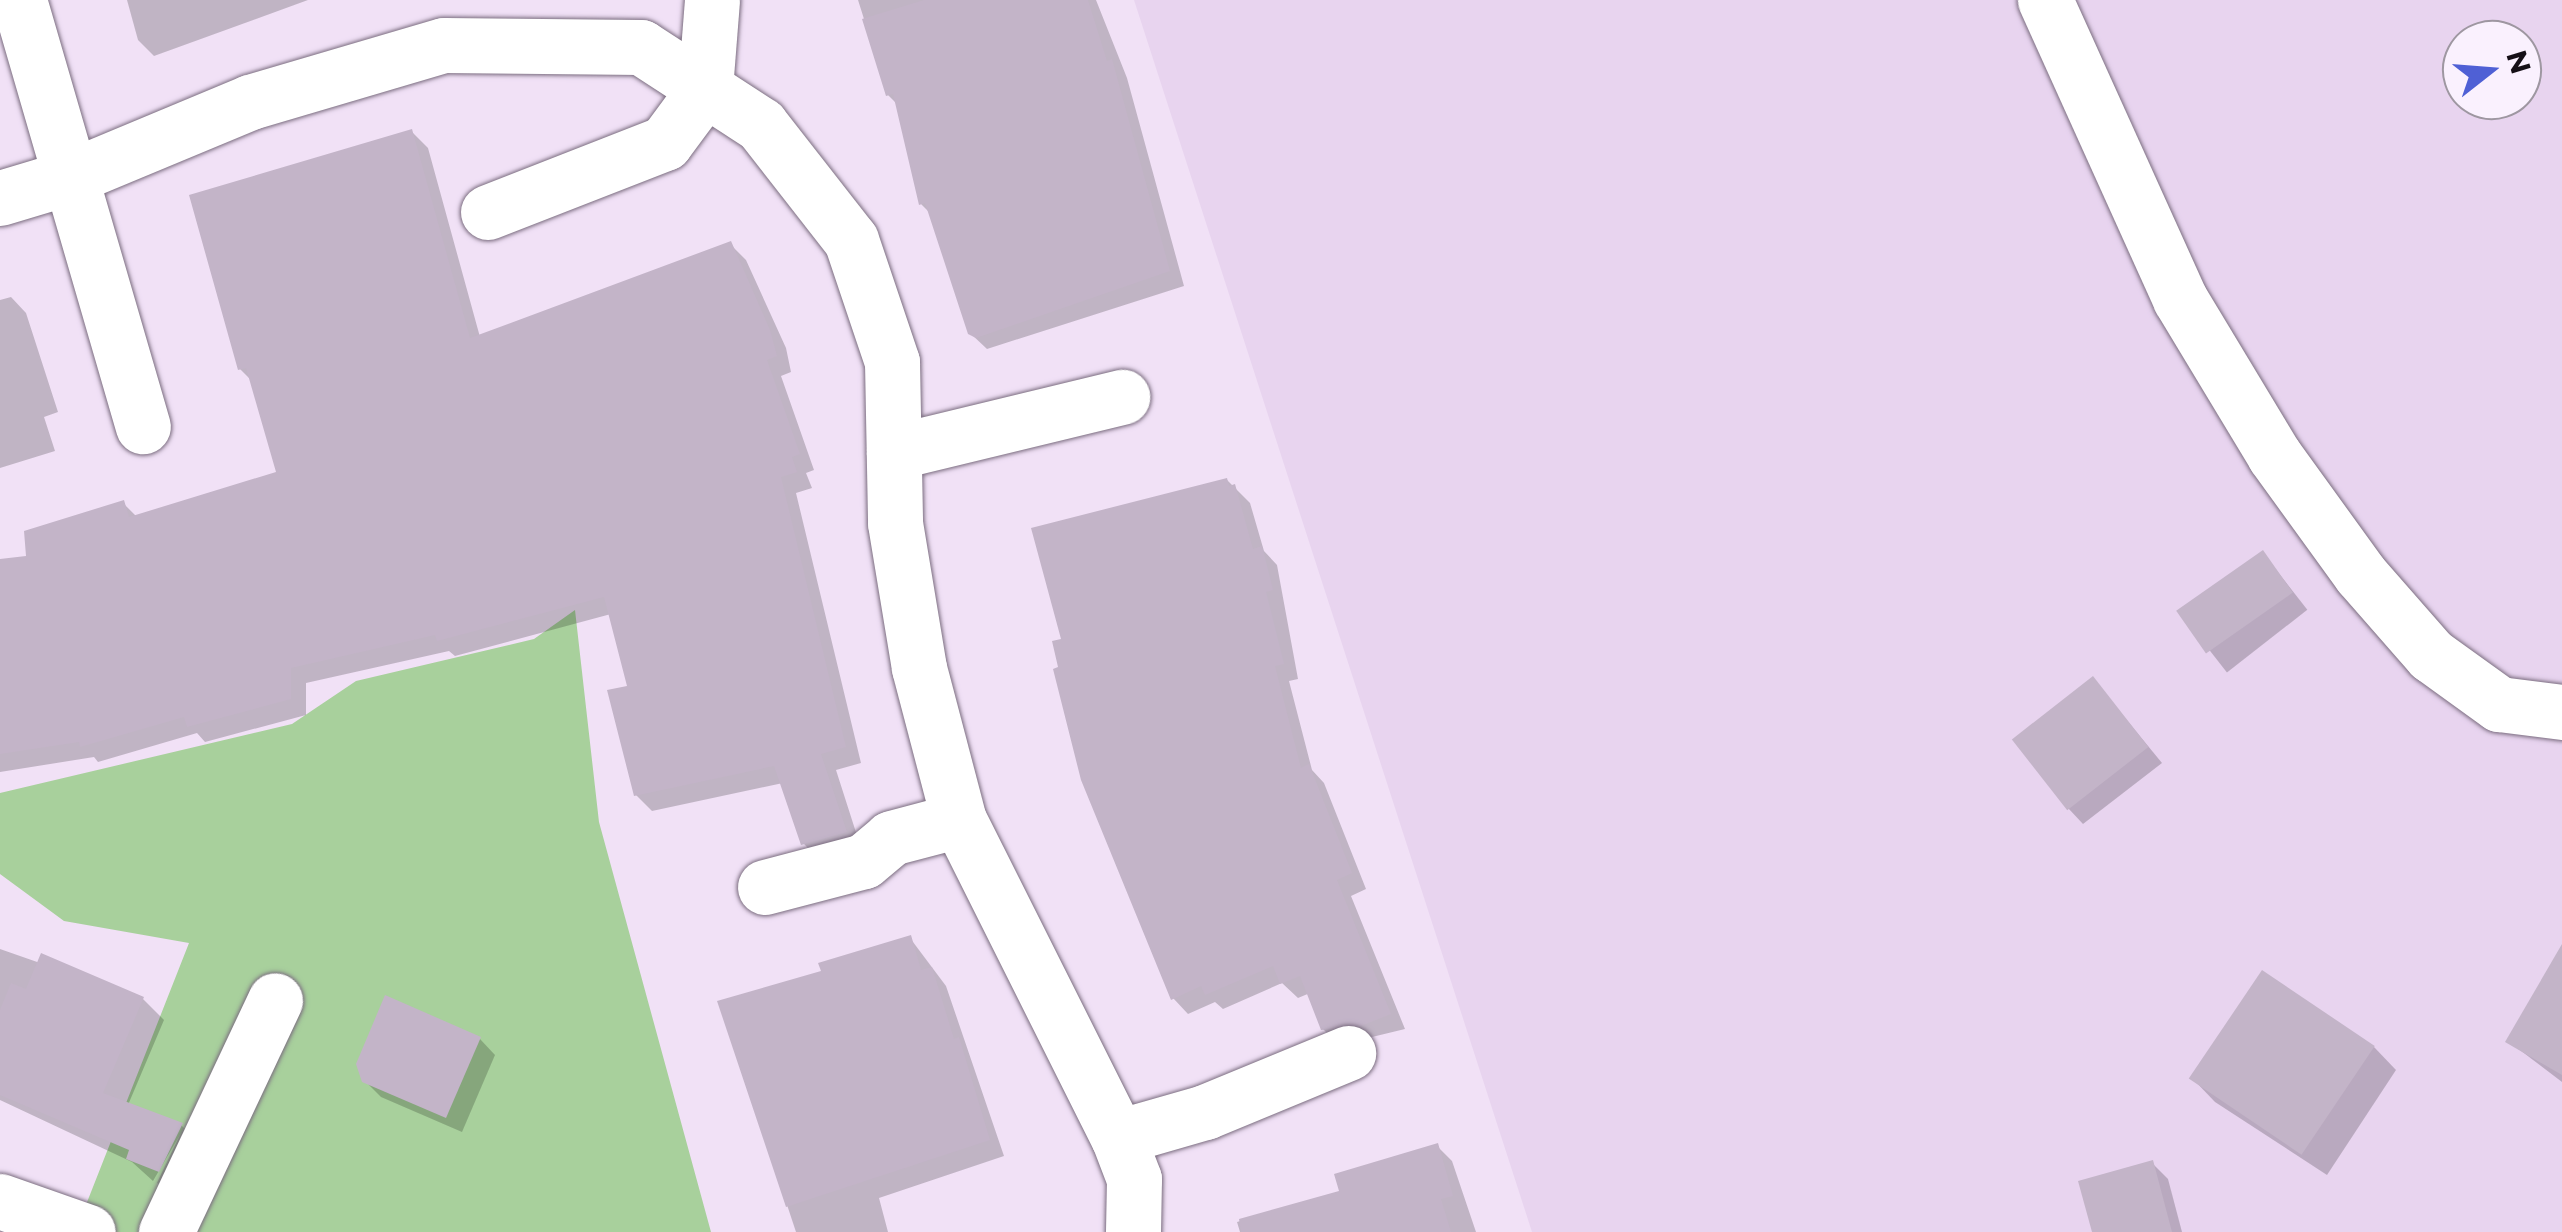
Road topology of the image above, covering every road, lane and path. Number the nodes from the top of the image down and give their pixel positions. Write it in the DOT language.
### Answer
graph roads {
  1 [pos="19,0"];
  2 [pos="712,0"];
  3 [pos="2046,0"];
  4 [pos="706,89"];
  5 [pos="70,176"];
  6 [pos="0,198"];
  7 [pos="488,212"];
  8 [pos="1122,397"];
  9 [pos="142,426"];
  10 [pos="894,452"];
  11 [pos="2562,712"];
  12 [pos="959,820"];
  13 [pos="765,887"];
  14 [pos="274,1000"];
  15 [pos="1348,1052"];
  16 [pos="1118,1138"];
  17 [pos="0,1201"];
  18 [pos="88,1232"];
  19 [pos="166,1232"];
  20 [pos="1132,1232"];
  1 -- 5 [label="street"];
  2 -- 4 [label="street"];
  3 -- 11 [label="street"];
  4 -- 5 [label="street"];
  4 -- 7 [label="street"];
  4 -- 10 [label="street"];
  5 -- 6 [label="street"];
  5 -- 9 [label="street"];
  8 -- 10 [label="street"];
  10 -- 12 [label="street"];
  12 -- 13 [label="street"];
  12 -- 16 [label="street"];
  14 -- 19 [label="street"];
  15 -- 16 [label="street"];
  16 -- 20 [label="street"];
  17 -- 18 [label="street"];
}
